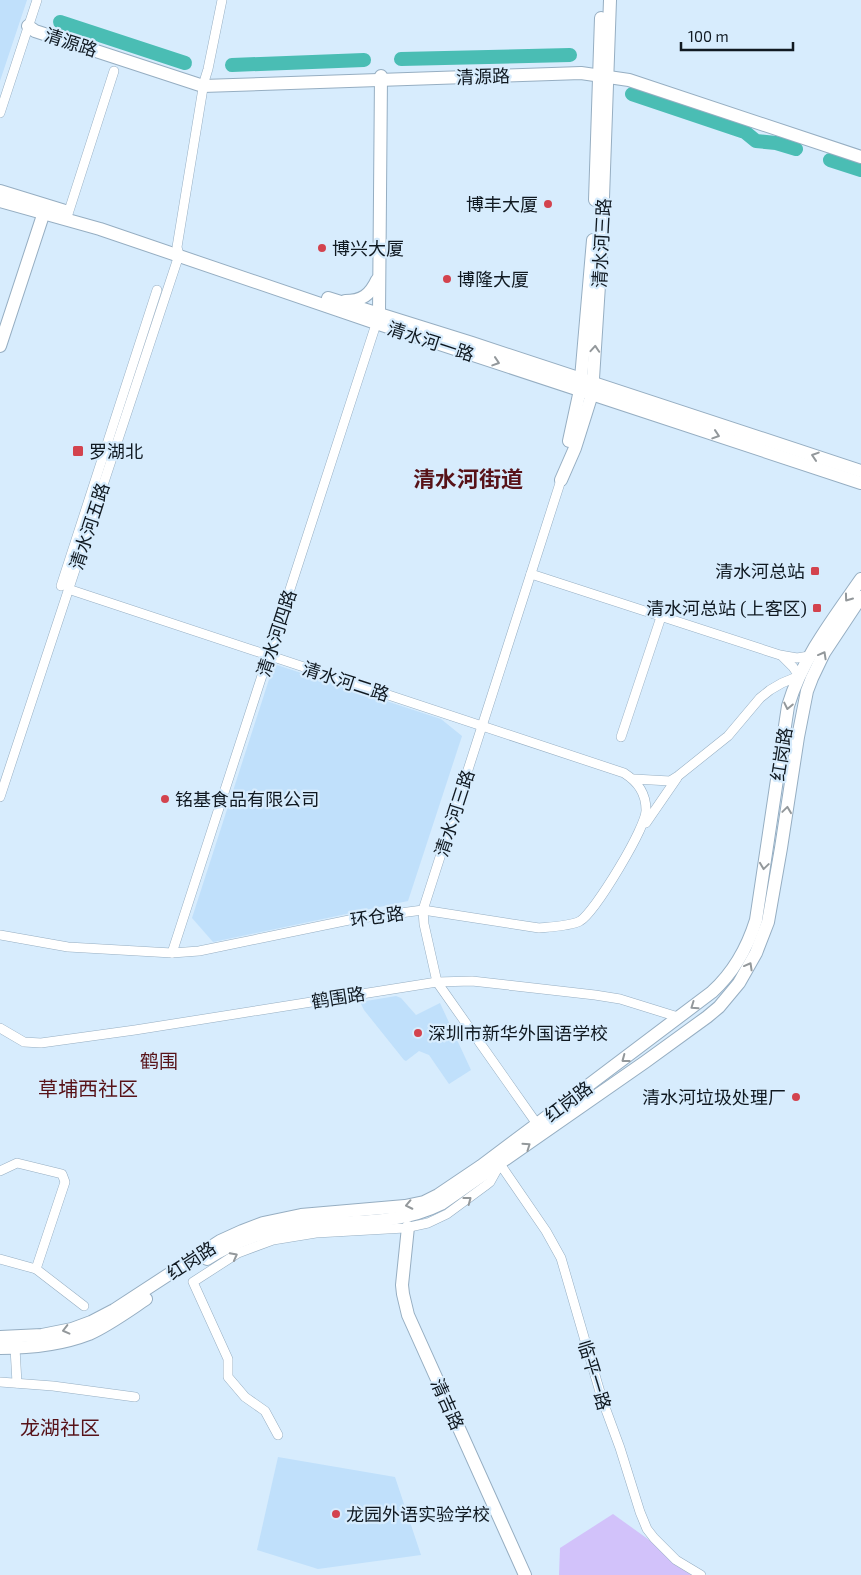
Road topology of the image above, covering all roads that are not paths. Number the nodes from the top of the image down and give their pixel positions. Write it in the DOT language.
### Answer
graph roads {
  1 [pos="37,0"];
  2 [pos="222,0"];
  3 [pos="601,0"];
  4 [pos="610,0"];
  5 [pos="28,26"];
  6 [pos="114,71"];
  7 [pos="603,74"];
  8 [pos="381,78"];
  9 [pos="204,84"];
  10 [pos="0,113"];
  11 [pos="861,153"];
  12 [pos="861,158"];
  13 [pos="0,191"];
  14 [pos="0,201"];
  15 [pos="45,209"];
  16 [pos="67,216"];
  17 [pos="178,251"];
  18 [pos="379,272"];
  19 [pos="157,290"];
  20 [pos="336,300"];
  21 [pos="378,318"];
  22 [pos="0,346"];
  23 [pos="586,387"];
  24 [pos="861,471"];
  25 [pos="561,480"];
  26 [pos="861,483"];
  27 [pos="531,574"];
  28 [pos="861,579"];
  29 [pos="65,587"];
  30 [pos="861,597"];
  31 [pos="661,617"];
  32 [pos="268,655"];
  33 [pos="780,655"];
  34 [pos="809,656"];
  35 [pos="799,676"];
  36 [pos="483,726"];
  37 [pos="622,737"];
  38 [pos="678,776"];
  39 [pos="634,779"];
  40 [pos="0,797"];
  41 [pos="635,841"];
  42 [pos="423,910"];
  43 [pos="0,935"];
  44 [pos="172,953"];
  45 [pos="437,982"];
  46 [pos="678,1017"];
  47 [pos="0,1028"];
  48 [pos="663,1028"];
  49 [pos="671,1043"];
  50 [pos="537,1124"];
  51 [pos="500,1164"];
  52 [pos="0,1171"];
  53 [pos="408,1227"];
  54 [pos="0,1259"];
  55 [pos="36,1269"];
  56 [pos="84,1306"];
  57 [pos="0,1337"];
  58 [pos="0,1348"];
  59 [pos="15,1348"];
  60 [pos="0,1382"];
  61 [pos="18,1383"];
  62 [pos="135,1397"];
  63 [pos="278,1435"];
  64 [pos="524,1575"];
  65 [pos="701,1575"];
  1 -- 5 [label="street"];
  2 -- 9 [label="street, 清水河五路"];
  3 -- 7 [label="street, 清水河三路"];
  4 -- 7 [label="street, 清水河三路"];
  5 -- 9 [label="street, 清源路"];
  5 -- 10 [label="street"];
  6 -- 16 [label="street"];
  7 -- 8 [label="street, 清源路"];
  7 -- 11 [label="street, 清源路"];
  7 -- 12 [label="street, 清源路"];
  7 -- 23 [label="street, 清水河三路"];
  8 -- 9 [label="street, 清源路"];
  8 -- 18 [label="street"];
  9 -- 17 [label="street, 清水河五路"];
  13 -- 15 [label="street, 清水河一路"];
  14 -- 15 [label="street, 清水河一路"];
  15 -- 16 [label="street, 清水河一路"];
  15 -- 22 [label="street"];
  16 -- 17 [label="street, 清水河一路"];
  17 -- 20 [label="street, 清水河一路"];
  17 -- 21 [label="street, 清水河一路"];
  17 -- 29 [label="street, 清水河五路"];
  18 -- 20 [label="street"];
  18 -- 21 [label="street"];
  19 -- 29 [label="street"];
  20 -- 21 [label="street, 清水河一路"];
  21 -- 23 [label="street, 清水河一路"];
  21 -- 32 [label="street, 清水河四路"];
  24 -- 23 [label="street, 清水河一路, one-way"];
  23 -- 25 [label="street, 清水河三路"];
  23 -- 26 [label="street, 清水河一路, one-way"];
  25 -- 27 [label="street, 清水河三路"];
  27 -- 31 [label="street"];
  27 -- 36 [label="street, 清水河三路"];
  28 -- 34 [label="street, 红岗路, one-way"];
  29 -- 32 [label="street, 清水河二路"];
  29 -- 40 [label="street, 清水河五路"];
  49 -- 30 [label="street, 红岗路, one-way"];
  31 -- 33 [label="street"];
  31 -- 37 [label="street"];
  32 -- 36 [label="street, 清水河二路"];
  32 -- 44 [label="street, 清水河四路"];
  33 -- 34 [label="street"];
  33 -- 35 [label="street"];
  34 -- 35 [label="street, 红岗路"];
  35 -- 38 [label="street"];
  35 -- 46 [label="street, 红岗路, one-way"];
  36 -- 39 [label="street, 清水河二路"];
  36 -- 42 [label="street, 清水河三路"];
  38 -- 39 [label="street"];
  38 -- 41 [label="street"];
  39 -- 41 [label="street, 环仓路"];
  41 -- 42 [label="street, 环仓路"];
  42 -- 44 [label="street, 环仓路"];
  42 -- 45 [label="street, 清水河三路"];
  43 -- 44 [label="street, 环仓路"];
  45 -- 46 [label="street, 鹤围路"];
  45 -- 47 [label="street, 鹤围路"];
  45 -- 50 [label="street, 清水河三路"];
  46 -- 48 [label="street, 红岗路"];
  48 -- 49 [label="street"];
  48 -- 50 [label="street, 红岗路, one-way"];
  51 -- 49 [label="street, 红岗路, one-way"];
  50 -- 57 [label="street, 红岗路, one-way"];
  53 -- 51 [label="street, one-way"];
  51 -- 59 [label="street, 红岗路"];
  51 -- 65 [label="street, 临平一路"];
  52 -- 55 [label="street"];
  63 -- 53 [label="street, one-way"];
  53 -- 64 [label="street, 清吉路"];
  54 -- 55 [label="street"];
  55 -- 56 [label="street"];
  58 -- 59 [label="street, 红岗路"];
  59 -- 61 [label="street"];
  60 -- 61 [label="street"];
  61 -- 62 [label="street"];
}
